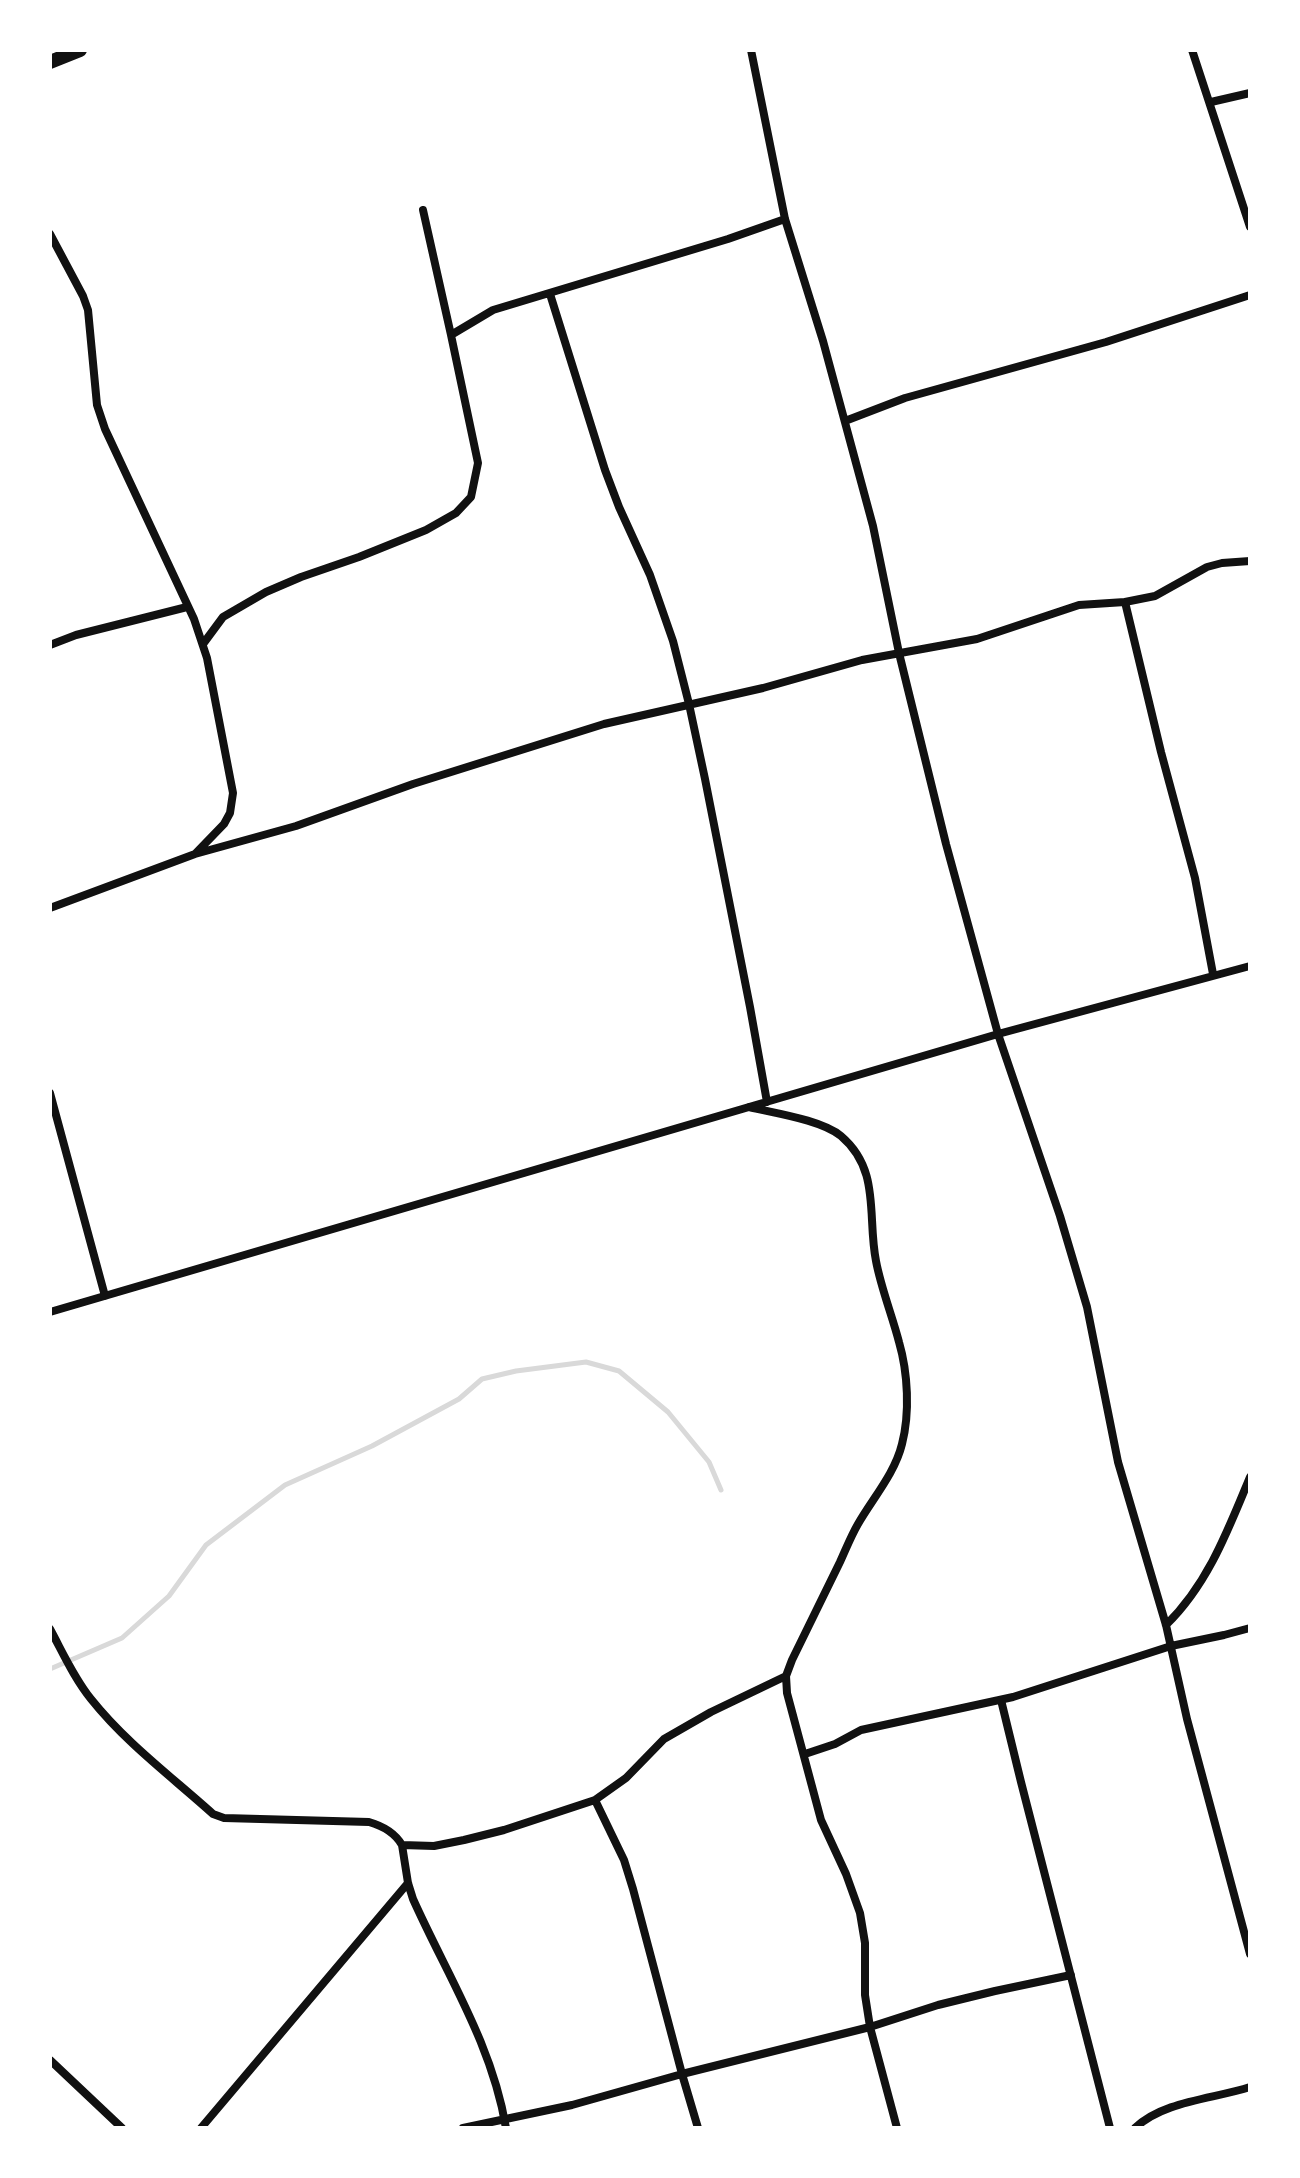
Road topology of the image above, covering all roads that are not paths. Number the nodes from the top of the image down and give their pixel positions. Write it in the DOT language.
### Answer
graph roads {
  1 [pos="80,50"];
  2 [pos="751,50"];
  3 [pos="1192,50"];
  4 [pos="50,62"];
  5 [pos="1250,93"];
  6 [pos="1211,102"];
  7 [pos="423,210"];
  8 [pos="785,219"];
  9 [pos="1250,227"];
  10 [pos="50,234"];
  11 [pos="550,294"];
  12 [pos="1250,295"];
  13 [pos="451,335"];
  14 [pos="845,421"];
  15 [pos="1250,561"];
  16 [pos="1125,602"];
  17 [pos="187,607"];
  18 [pos="203,644"];
  19 [pos="50,645"];
  20 [pos="899,653"];
  21 [pos="689,704"];
  22 [pos="195,854"];
  23 [pos="50,908"];
  24 [pos="1250,966"];
  25 [pos="1213,974"];
  26 [pos="998,1034"];
  27 [pos="50,1093"];
  28 [pos="767,1102"];
  29 [pos="747,1106"];
  30 [pos="105,1296"];
  31 [pos="50,1312"];
  32 [pos="1250,1477"];
  33 [pos="1166,1625"];
  34 [pos="1250,1628"];
  35 [pos="50,1629"];
  36 [pos="1171,1646"];
  37 [pos="786,1676"];
  38 [pos="1001,1700"];
  39 [pos="805,1754"];
  40 [pos="595,1800"];
  41 [pos="402,1845"];
  42 [pos="408,1883"];
  43 [pos="1250,1954"];
  44 [pos="1071,1975"];
  45 [pos="870,2027"];
  46 [pos="50,2060"];
  47 [pos="682,2074"];
  48 [pos="1250,2087"];
  49 [pos="505,2123"];
  50 [pos="122,2128"];
  51 [pos="201,2128"];
  52 [pos="463,2128"];
  53 [pos="698,2128"];
  54 [pos="897,2128"];
  55 [pos="1110,2128"];
  56 [pos="1135,2128"];
  1 -- 4 [label="main road"];
  2 -- 8 [label="street"];
  3 -- 6 [label="street"];
  5 -- 6 [label="street"];
  6 -- 9 [label="street"];
  7 -- 13 [label="street"];
  8 -- 11 [label="street"];
  8 -- 14 [label="street"];
  10 -- 17 [label="street"];
  11 -- 13 [label="street"];
  11 -- 21 [label="street"];
  12 -- 14 [label="street"];
  13 -- 18 [label="street"];
  14 -- 20 [label="street"];
  15 -- 16 [label="street"];
  16 -- 20 [label="street"];
  16 -- 25 [label="street"];
  17 -- 18 [label="street"];
  17 -- 19 [label="street"];
  18 -- 22 [label="street"];
  20 -- 21 [label="street"];
  20 -- 26 [label="street"];
  21 -- 22 [label="street"];
  21 -- 28 [label="street"];
  22 -- 23 [label="street"];
  24 -- 25 [label="street"];
  25 -- 26 [label="street"];
  26 -- 28 [label="street"];
  26 -- 33 [label="street"];
  27 -- 30 [label="street"];
  28 -- 29 [label="street"];
  29 -- 30 [label="street"];
  29 -- 37 [label="street"];
  30 -- 31 [label="street"];
  32 -- 33 [label="street"];
  33 -- 36 [label="street"];
  34 -- 36 [label="street"];
  35 -- 41 [label="street"];
  36 -- 38 [label="street"];
  36 -- 43 [label="street"];
  37 -- 39 [label="street"];
  37 -- 40 [label="street"];
  38 -- 39 [label="street"];
  38 -- 44 [label="street"];
  39 -- 45 [label="street"];
  40 -- 41 [label="street"];
  40 -- 47 [label="street"];
  41 -- 42 [label="street"];
  42 -- 49 [label="street"];
  42 -- 51 [label="street"];
  44 -- 45 [label="street"];
  44 -- 55 [label="street"];
  45 -- 47 [label="street"];
  45 -- 54 [label="street"];
  46 -- 50 [label="street"];
  47 -- 49 [label="street"];
  47 -- 53 [label="street"];
  48 -- 56 [label="street"];
  49 -- 52 [label="street"];
}
